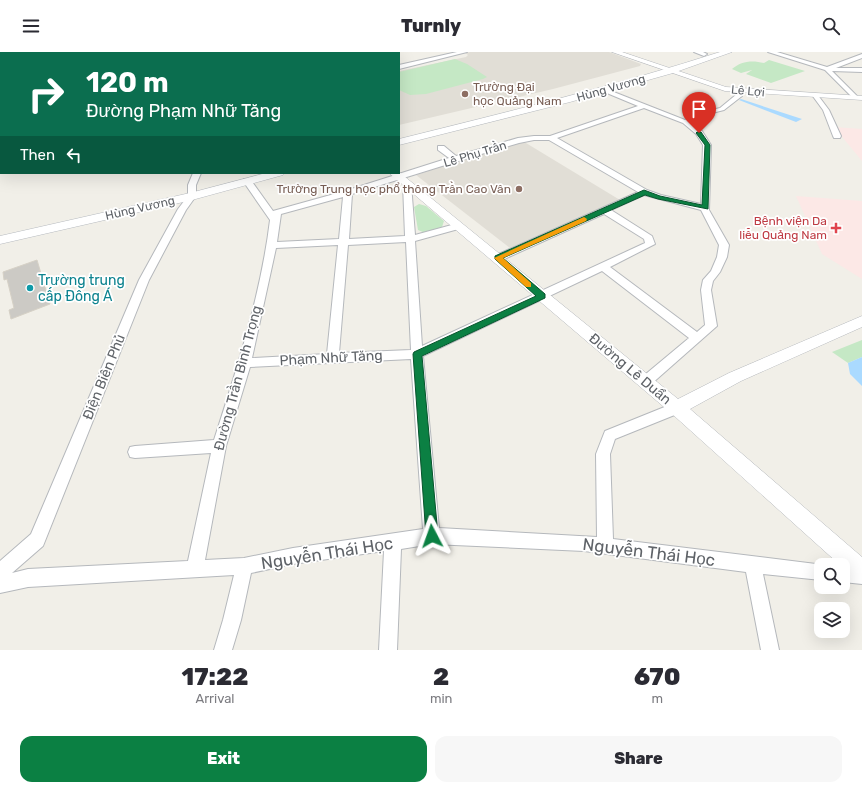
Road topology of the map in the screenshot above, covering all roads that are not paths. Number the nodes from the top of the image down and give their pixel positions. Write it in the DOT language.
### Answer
graph roads {
  1 [pos="442,52"];
  2 [pos="464,52"];
  3 [pos="616,52"];
  4 [pos="728,52"];
  5 [pos="771,52"];
  6 [pos="704,53"];
  7 [pos="449,56"];
  8 [pos="862,56"];
  9 [pos="400,67"];
  10 [pos="656,67"];
  11 [pos="827,69"];
  12 [pos="862,70"];
  13 [pos="670,71"];
  14 [pos="604,90"];
  15 [pos="740,91"];
  16 [pos="815,95"];
  17 [pos="858,98"];
  18 [pos="644,106"];
  19 [pos="685,122"];
  20 [pos="400,135"];
  21 [pos="837,136"];
  22 [pos="551,138"];
  23 [pos="400,142"];
  24 [pos="441,148"];
  25 [pos="454,159"];
  26 [pos="197,174"];
  27 [pos="270,174"];
  28 [pos="245,177"];
  29 [pos="401,178"];
  30 [pos="192,190"];
  31 [pos="644,192"];
  32 [pos="348,193"];
  33 [pos="705,208"];
  34 [pos="604,210"];
  35 [pos="275,220"];
  36 [pos="459,226"];
  37 [pos="0,230"];
  38 [pos="411,238"];
  39 [pos="0,240"];
  40 [pos="344,242"];
  41 [pos="272,245"];
  42 [pos="498,258"];
  43 [pos="603,267"];
  44 [pos="542,296"];
  45 [pos="862,321"];
  46 [pos="697,338"];
  47 [pos="417,354"];
  48 [pos="333,358"];
  49 [pos="245,363"];
  50 [pos="645,382"];
  51 [pos="677,408"];
  52 [pos="219,446"];
  53 [pos="135,452"];
  54 [pos="432,536"];
  55 [pos="393,542"];
  56 [pos="605,545"];
  57 [pos="753,565"];
  58 [pos="244,566"];
  59 [pos="195,569"];
  60 [pos="814,571"];
  61 [pos="862,571"];
  62 [pos="0,572"];
  63 [pos="850,575"];
  64 [pos="862,576"];
  65 [pos="0,584"];
  66 [pos="222,650"];
  67 [pos="388,650"];
  68 [pos="770,650"];
  1 -- 7 [label="street"];
  2 -- 7 [label="street"];
  3 -- 10 [label="street, Lê Lợi"];
  4 -- 13 [label="main road, Hùng Vương"];
  5 -- 11 [label="street"];
  6 -- 10 [label="main road, Hùng Vương"];
  7 -- 9 [label="street"];
  8 -- 11 [label="street"];
  10 -- 13 [label="street, Lê Lợi"];
  10 -- 20 [label="main road, Hùng Vương"];
  11 -- 12 [label="street"];
  11 -- 17 [label="street"];
  13 -- 14 [label="main road, Hùng Vương"];
  13 -- 15 [label="street, Lê Lợi"];
  14 -- 18 [label="street"];
  14 -- 23 [label="main road, Hùng Vương"];
  15 -- 16 [label="street, Lê Lợi"];
  15 -- 19 [label="street"];
  16 -- 17 [label="street, Lê Lợi"];
  16 -- 21 [label="street"];
  18 -- 19 [label="street"];
  18 -- 22 [label="street"];
  19 -- 33 [label="street"];
  22 -- 25 [label="street, Lê Phụ Trần"];
  22 -- 31 [label="street"];
  24 -- 25 [label="street"];
  25 -- 29 [label="street, Lê Phụ Trần"];
  26 -- 30 [label="street, Điện Biên Phủ"];
  27 -- 28 [label="main road, Hùng Vương"];
  28 -- 30 [label="main road, Hùng Vương"];
  28 -- 35 [label="street"];
  29 -- 32 [label="street, Lê Phụ Trần"];
  29 -- 36 [label="street, Đường Lê Duẩn"];
  29 -- 38 [label="street"];
  30 -- 37 [label="main road, Hùng Vương"];
  30 -- 39 [label="main road, Hùng Vương"];
  30 -- 62 [label="street, Điện Biên Phủ"];
  31 -- 33 [label="street"];
  31 -- 34 [label="street"];
  32 -- 35 [label="street"];
  32 -- 40 [label="street"];
  33 -- 46 [label="street"];
  34 -- 42 [label="street"];
  34 -- 43 [label="street"];
  35 -- 41 [label="street, Đường Trần Bình Trọng"];
  36 -- 38 [label="street"];
  36 -- 42 [label="street, Đường Lê Duẩn"];
  38 -- 40 [label="street"];
  38 -- 47 [label="street"];
  40 -- 41 [label="street"];
  40 -- 48 [label="street"];
  41 -- 49 [label="street, Đường Trần Bình Trọng"];
  42 -- 44 [label="street, Đường Lê Duẩn"];
  43 -- 44 [label="street"];
  43 -- 46 [label="street"];
  44 -- 47 [label="street"];
  44 -- 50 [label="street, Đường Lê Duẩn"];
  45 -- 51 [label="street"];
  46 -- 50 [label="street"];
  47 -- 48 [label="street, Phạm Nhữ Tăng"];
  47 -- 54 [label="street"];
  48 -- 49 [label="street, Phạm Nhữ Tăng"];
  49 -- 52 [label="street, Đường Trần Bình Trọng"];
  50 -- 51 [label="street, Đường Lê Duẩn"];
  51 -- 56 [label="street"];
  51 -- 61 [label="street, Đường Lê Duẩn"];
  52 -- 53 [label="street"];
  52 -- 59 [label="street, Đường Trần Bình Trọng"];
  54 -- 55 [label="street, Nguyễn Thái Học"];
  54 -- 56 [label="street, Nguyễn Thái Học"];
  55 -- 58 [label="street, Nguyễn Thái Học"];
  55 -- 67 [label="street"];
  56 -- 57 [label="street, Nguyễn Thái Học"];
  57 -- 60 [label="street, Nguyễn Thái Học"];
  57 -- 68 [label="street"];
  58 -- 59 [label="street, Nguyễn Thái Học"];
  58 -- 66 [label="street"];
  59 -- 65 [label="street, Nguyễn Thái Học"];
  63 -- 64 [label="street"];
}
